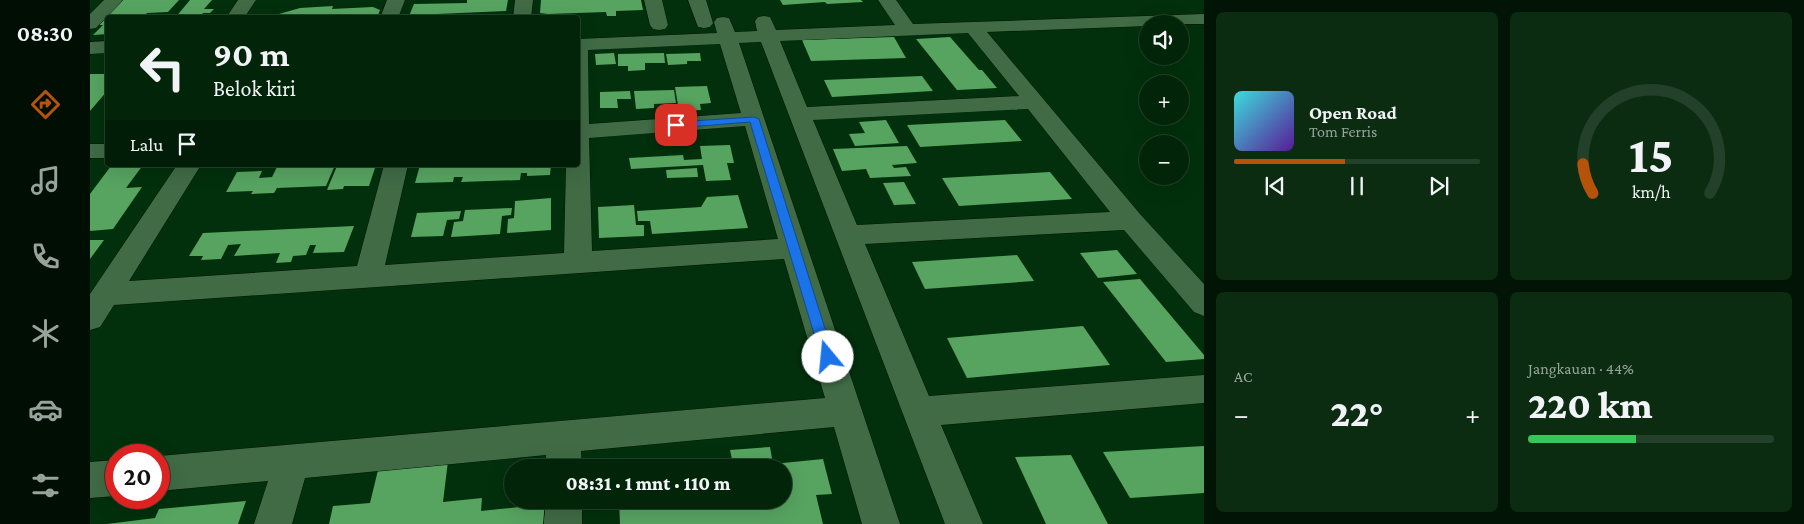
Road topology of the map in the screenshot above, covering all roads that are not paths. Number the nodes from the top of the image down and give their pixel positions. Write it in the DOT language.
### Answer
graph roads {
  1 [pos="114,0"];
  2 [pos="247,0"];
  3 [pos="396,0"];
  4 [pos="524,0"];
  5 [pos="654,0"];
  6 [pos="697,0"];
  7 [pos="887,0"];
  8 [pos="1204,8"];
  9 [pos="237,15"];
  10 [pos="390,15"];
  11 [pos="522,15"];
  12 [pos="1204,19"];
  13 [pos="903,23"];
  14 [pos="90,24"];
  15 [pos="659,25"];
  16 [pos="596,27"];
  17 [pos="973,27"];
  18 [pos="718,28"];
  19 [pos="766,28"];
  20 [pos="580,45"];
  21 [pos="105,47"];
  22 [pos="90,48"];
  23 [pos="105,62"];
  24 [pos="90,63"];
  25 [pos="1034,102"];
  26 [pos="799,114"];
  27 [pos="754,119"];
  28 [pos="580,132"];
  29 [pos="105,151"];
  30 [pos="90,152"];
  31 [pos="188,167"];
  32 [pos="395,167"];
  33 [pos="578,167"];
  34 [pos="1131,220"];
  35 [pos="847,234"];
  36 [pos="794,248"];
  37 [pos="578,262"];
  38 [pos="368,276"];
  39 [pos="103,287"];
  40 [pos="1204,304"];
  41 [pos="90,318"];
  42 [pos="1204,389"];
  43 [pos="845,412"];
  44 [pos="919,412"];
  45 [pos="564,452"];
  46 [pos="292,462"];
  47 [pos="170,473"];
  48 [pos="105,479"];
  49 [pos="90,480"];
  50 [pos="564,509"];
  51 [pos="273,524"];
  52 [pos="563,524"];
  53 [pos="881,524"];
  54 [pos="964,524"];
  1 -- 14 [label="lane"];
  2 -- 9 [label="lane"];
  3 -- 10 [label="lane"];
  4 -- 11 [label="lane"];
  5 -- 15 [label="lane"];
  6 -- 18 [label="lane"];
  7 -- 13 [label="lane"];
  8 -- 13 [label="lane"];
  12 -- 17 [label="lane"];
  13 -- 17 [label="lane"];
  13 -- 19 [label="lane"];
  15 -- 16 [label="lane"];
  15 -- 18 [label="lane"];
  17 -- 25 [label="lane"];
  18 -- 19 [label="lane"];
  18 -- 20 [label="lane"];
  18 -- 27 [label="lane"];
  19 -- 26 [label="lane"];
  21 -- 22 [label="lane"];
  23 -- 24 [label="lane"];
  25 -- 26 [label="lane"];
  25 -- 34 [label="lane"];
  26 -- 35 [label="lane"];
  27 -- 28 [label="lane"];
  27 -- 36 [label="lane"];
  29 -- 30 [label="lane"];
  31 -- 39 [label="lane"];
  32 -- 38 [label="lane"];
  33 -- 37 [label="lane"];
  34 -- 35 [label="lane"];
  34 -- 40 [label="lane"];
  35 -- 44 [label="lane"];
  36 -- 37 [label="lane"];
  36 -- 43 [label="lane"];
  37 -- 38 [label="lane"];
  38 -- 39 [label="lane"];
  39 -- 41 [label="lane"];
  42 -- 44 [label="lane"];
  43 -- 45 [label="lane"];
  43 -- 53 [label="lane"];
  44 -- 54 [label="lane"];
  45 -- 46 [label="lane"];
  46 -- 47 [label="lane"];
  46 -- 51 [label="lane"];
  48 -- 49 [label="lane"];
  50 -- 52 [label="lane"];
}
